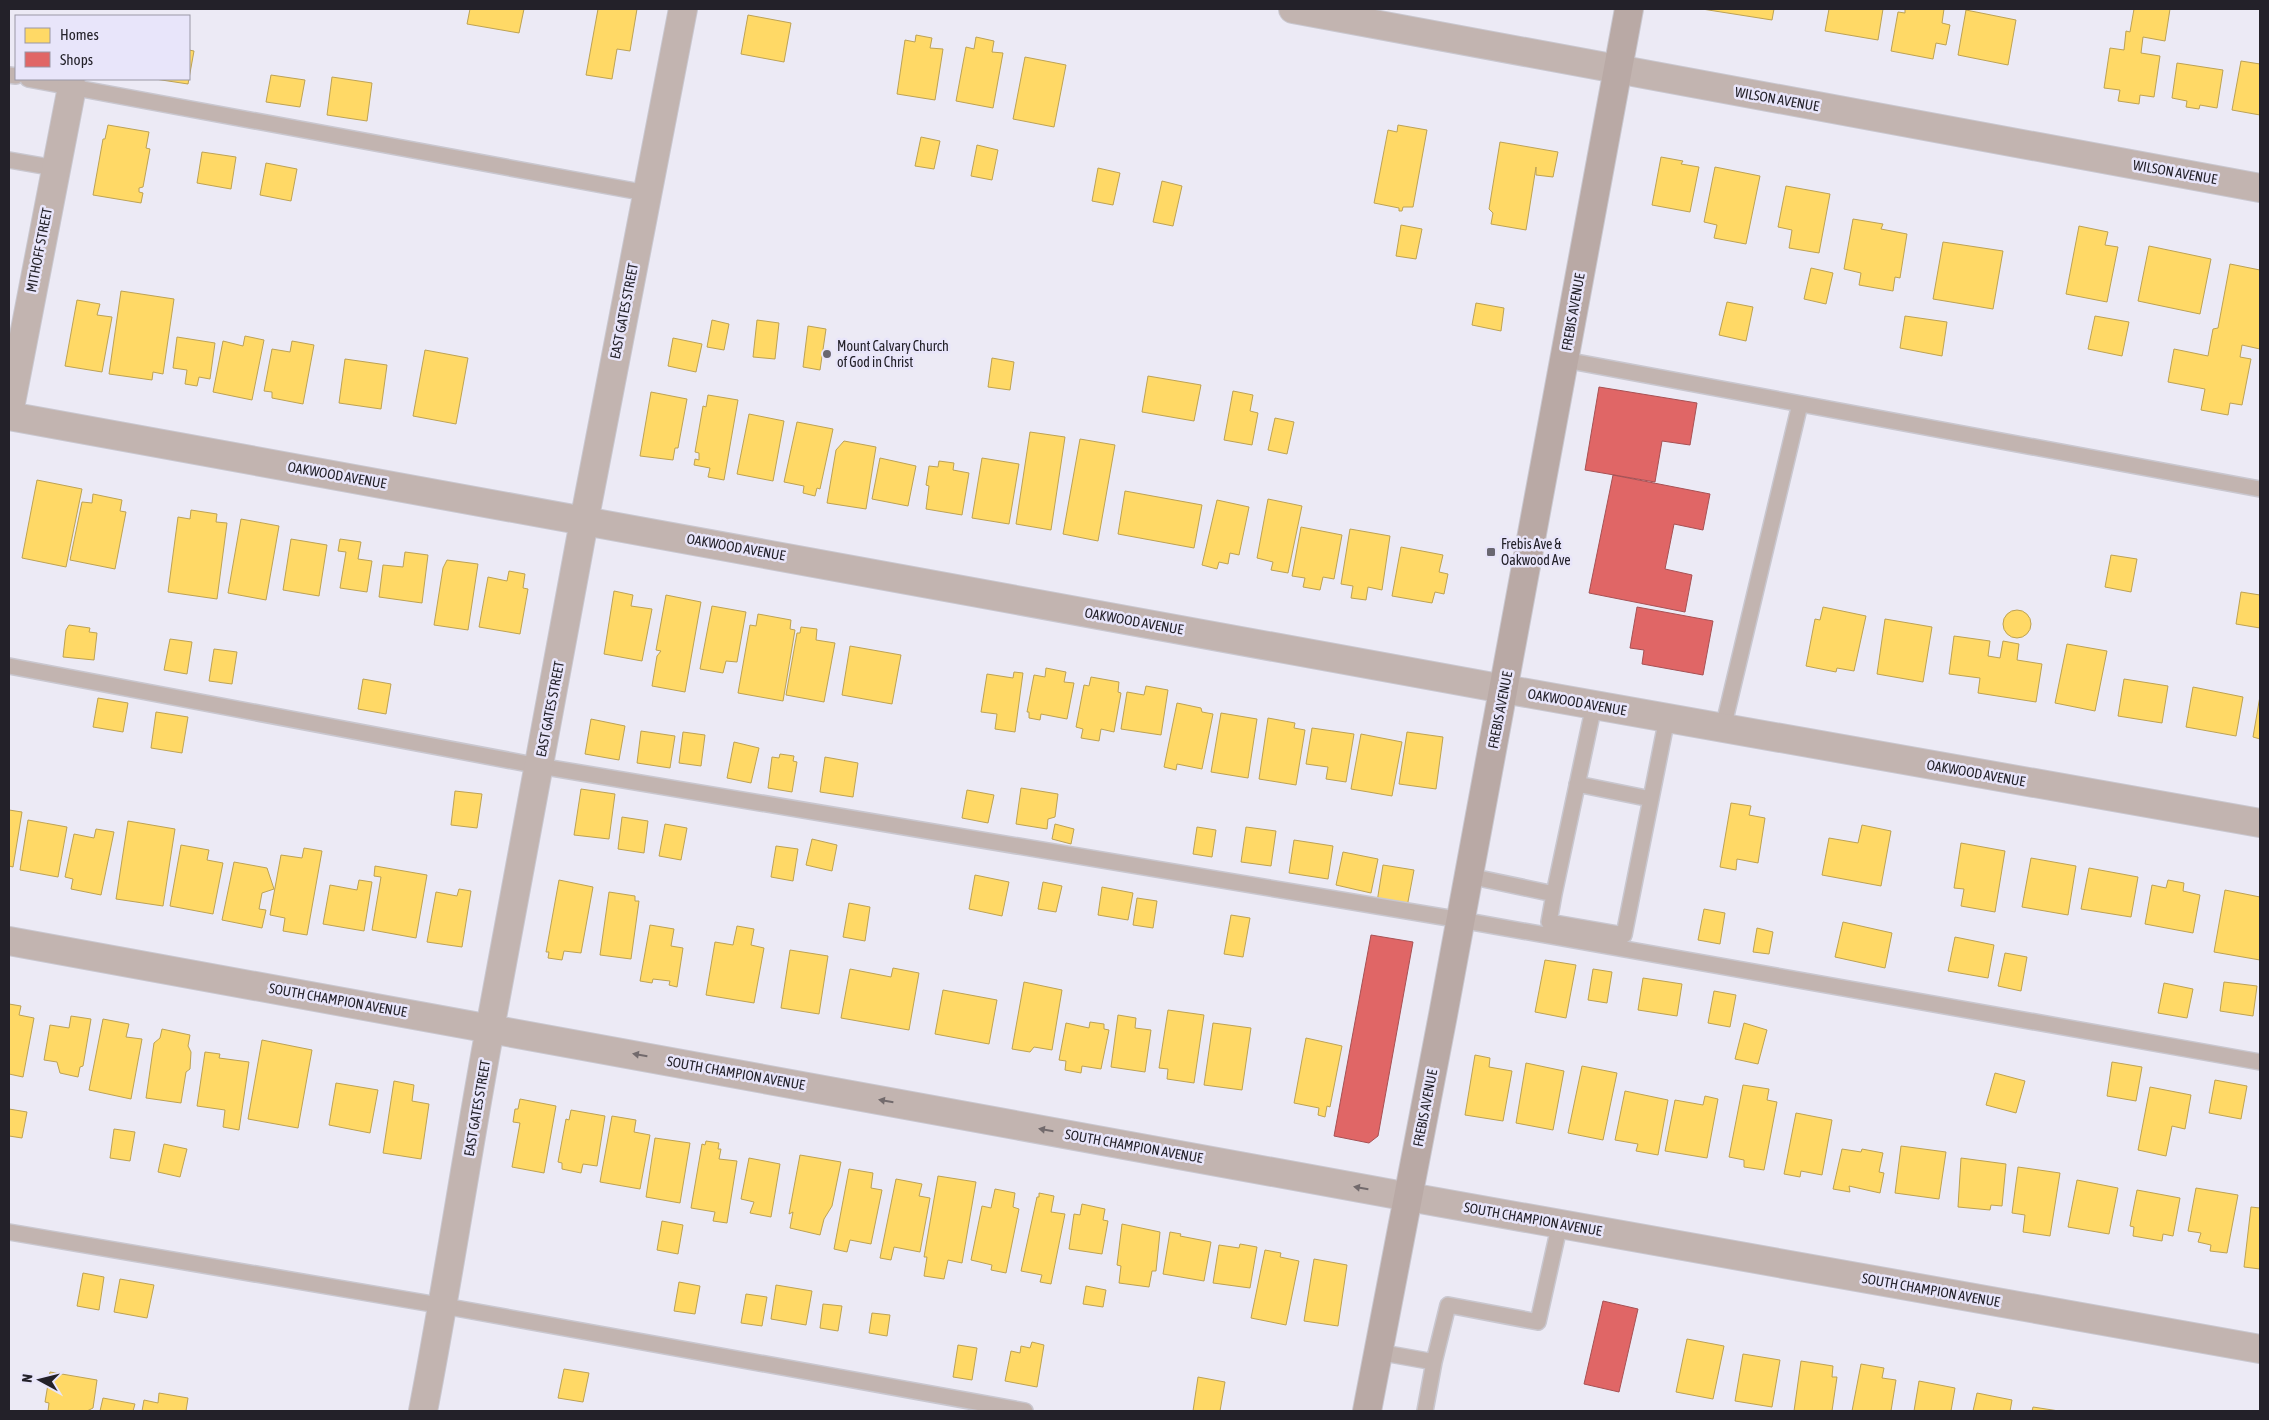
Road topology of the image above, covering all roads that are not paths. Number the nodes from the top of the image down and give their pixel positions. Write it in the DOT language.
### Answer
graph roads {
  1 [pos="683,9"];
  2 [pos="1293,9"];
  3 [pos="1629,9"];
  4 [pos="1618,70"];
  5 [pos="34,80"];
  6 [pos="72,87"];
  7 [pos="9,160"];
  8 [pos="55,168"];
  9 [pos="2260,188"];
  10 [pos="646,193"];
  11 [pos="1564,360"];
  12 [pos="1800,404"];
  13 [pos="9,414"];
  14 [pos="2260,489"];
  15 [pos="585,520"];
  16 [pos="9,666"];
  17 [pos="1504,689"];
  18 [pos="1594,705"];
  19 [pos="1667,718"];
  20 [pos="1723,728"];
  21 [pos="539,766"];
  22 [pos="1577,784"];
  23 [pos="1651,799"];
  24 [pos="2260,823"];
  25 [pos="1469,876"];
  26 [pos="1554,894"];
  27 [pos="1461,920"];
  28 [pos="9,941"];
  29 [pos="490,1028"];
  30 [pos="2260,1062"];
  31 [pos="1409,1197"];
  32 [pos="1560,1223"];
  33 [pos="9,1232"];
  34 [pos="444,1306"];
  35 [pos="2260,1349"];
  36 [pos="1378,1352"];
  37 [pos="1434,1362"];
  38 [pos="423,1411"];
  39 [pos="1026,1411"];
  40 [pos="1367,1411"];
  41 [pos="1425,1411"];
  1 -- 10 [label="street, EAST GATES STREET"];
  2 -- 4 [label="street, WILSON AVENUE"];
  3 -- 4 [label="main road, FREBIS AVENUE"];
  4 -- 9 [label="street, WILSON AVENUE"];
  4 -- 11 [label="main road, FREBIS AVENUE"];
  5 -- 6 [label="lane"];
  6 -- 8 [label="street, MITHOFF STREET"];
  6 -- 10 [label="lane"];
  7 -- 8 [label="lane"];
  8 -- 13 [label="street, MITHOFF STREET"];
  10 -- 15 [label="street, EAST GATES STREET"];
  11 -- 12 [label="lane"];
  11 -- 17 [label="main road, FREBIS AVENUE"];
  12 -- 14 [label="lane"];
  12 -- 20 [label="lane"];
  13 -- 15 [label="street, OAKWOOD AVENUE"];
  15 -- 17 [label="street, OAKWOOD AVENUE"];
  15 -- 21 [label="street, EAST GATES STREET"];
  16 -- 21 [label="lane"];
  17 -- 18 [label="street, OAKWOOD AVENUE"];
  17 -- 25 [label="main road, FREBIS AVENUE"];
  18 -- 19 [label="street, OAKWOOD AVENUE"];
  18 -- 22 [label="lane"];
  19 -- 20 [label="street, OAKWOOD AVENUE"];
  19 -- 23 [label="lane"];
  20 -- 24 [label="street, OAKWOOD AVENUE"];
  21 -- 27 [label="lane"];
  21 -- 29 [label="street, EAST GATES STREET"];
  22 -- 23 [label="lane"];
  22 -- 26 [label="lane"];
  23 -- 26 [label="lane"];
  25 -- 26 [label="lane"];
  25 -- 27 [label="main road, FREBIS AVENUE"];
  27 -- 30 [label="lane"];
  27 -- 31 [label="main road, FREBIS AVENUE"];
  28 -- 29 [label="street, SOUTH CHAMPION AVENUE"];
  31 -- 29 [label="street, SOUTH CHAMPION AVENUE, one-way"];
  29 -- 34 [label="street, EAST GATES STREET"];
  31 -- 32 [label="street, SOUTH CHAMPION AVENUE"];
  31 -- 36 [label="main road, FREBIS AVENUE"];
  32 -- 35 [label="street, SOUTH CHAMPION AVENUE"];
  32 -- 37 [label="lane"];
  33 -- 34 [label="lane"];
  34 -- 38 [label="street, EAST GATES STREET"];
  34 -- 39 [label="lane"];
  36 -- 37 [label="lane"];
  36 -- 40 [label="main road, FREBIS AVENUE"];
  37 -- 41 [label="lane"];
}
